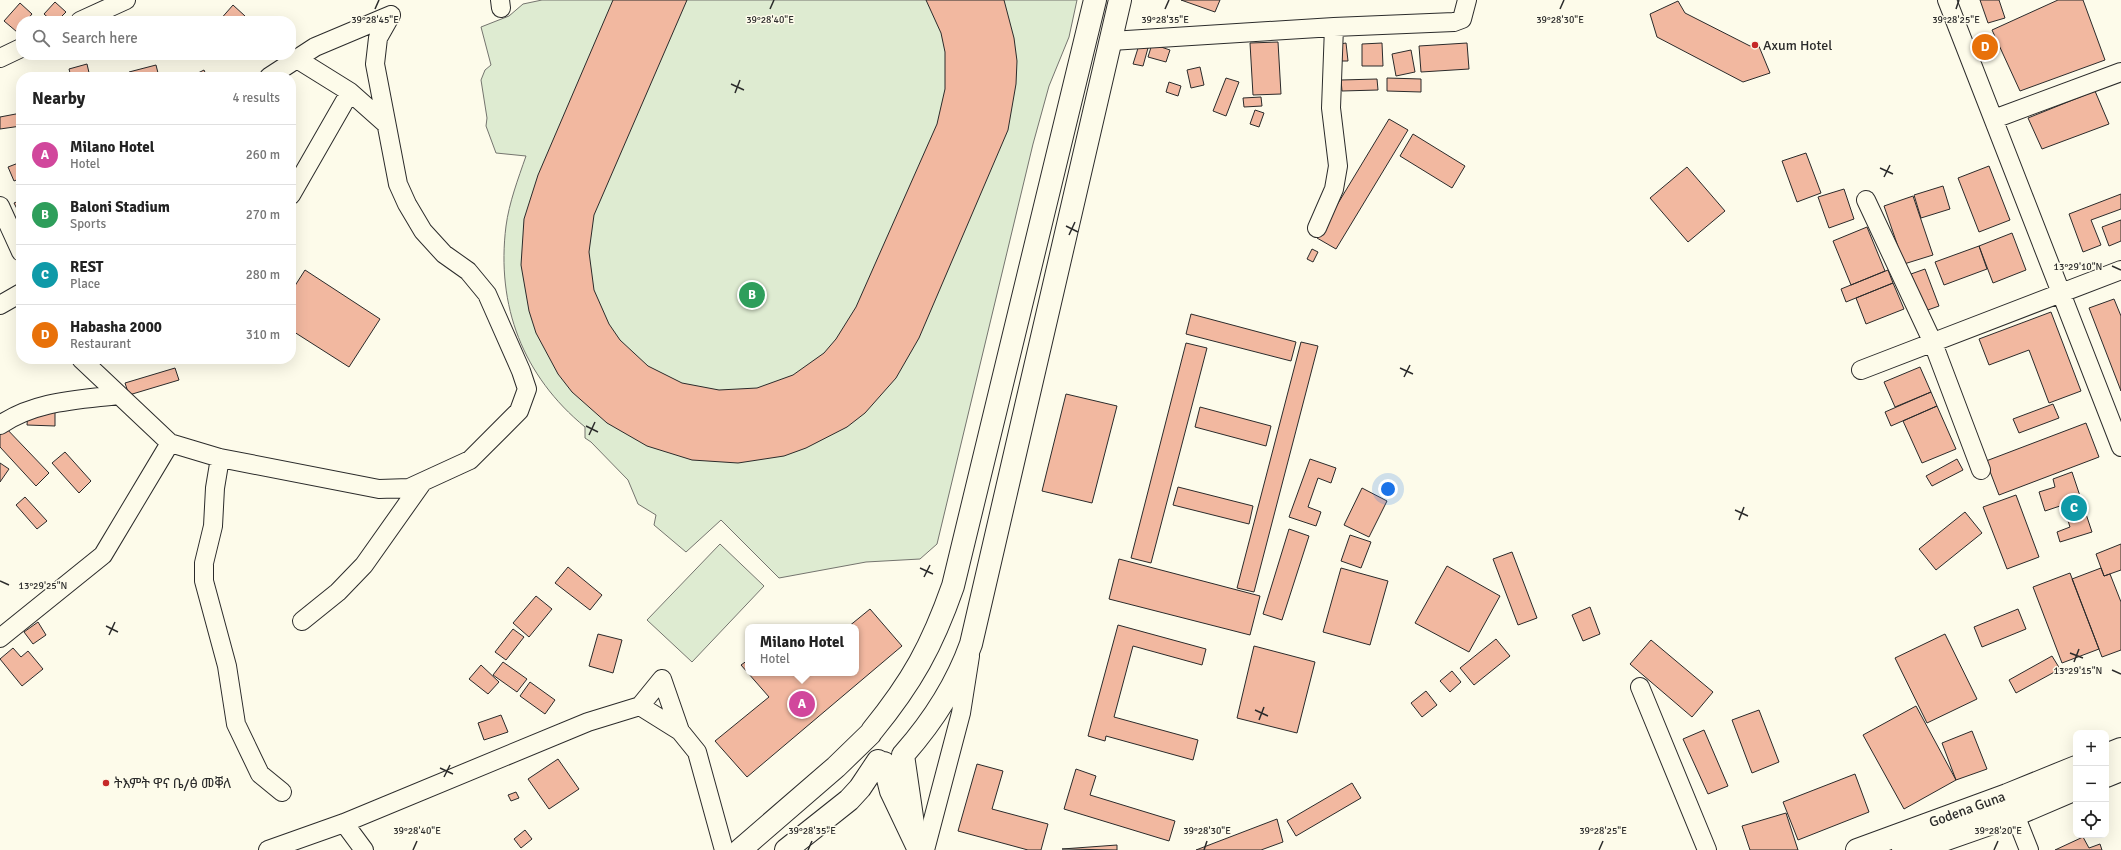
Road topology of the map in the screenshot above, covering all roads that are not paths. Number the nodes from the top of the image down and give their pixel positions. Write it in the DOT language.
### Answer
graph roads {
  1 [pos="126,0"];
  2 [pos="1095,0"];
  3 [pos="1120,0"];
  4 [pos="1467,0"];
  5 [pos="1947,0"];
  6 [pos="91,16"];
  7 [pos="1334,26"];
  8 [pos="1111,41"];
  9 [pos="16,50"];
  10 [pos="0,58"];
  11 [pos="297,59"];
  12 [pos="295,60"];
  13 [pos="277,72"];
  14 [pos="2121,72"];
  15 [pos="350,92"];
  16 [pos="1994,119"];
  17 [pos="386,124"];
  18 [pos="296,187"];
  19 [pos="1866,200"];
  20 [pos="0,206"];
  21 [pos="1317,228"];
  22 [pos="16,241"];
  23 [pos="2121,270"];
  24 [pos="2062,294"];
  25 [pos="16,296"];
  26 [pos="0,305"];
  27 [pos="1933,343"];
  28 [pos="85,364"];
  29 [pos="1861,370"];
  30 [pos="118,395"];
  31 [pos="0,425"];
  32 [pos="170,443"];
  33 [pos="2121,447"];
  34 [pos="220,458"];
  35 [pos="1981,470"];
  36 [pos="422,483"];
  37 [pos="302,621"];
  38 [pos="0,638"];
  39 [pos="971,644"];
  40 [pos="1640,687"];
  41 [pos="640,706"];
  42 [pos="680,731"];
  43 [pos="871,733"];
  44 [pos="2121,749"];
  45 [pos="2109,754"];
  46 [pos="892,758"];
  47 [pos="2073,769"];
  48 [pos="2121,770"];
  49 [pos="2109,775"];
  50 [pos="2073,790"];
  51 [pos="282,792"];
  52 [pos="848,800"];
  53 [pos="898,804"];
  54 [pos="2011,805"];
  55 [pos="344,823"];
  56 [pos="1899,842"];
  57 [pos="920,848"];
  58 [pos="268,850"];
  59 [pos="364,850"];
  60 [pos="724,850"];
  61 [pos="740,850"];
  62 [pos="786,850"];
  63 [pos="1707,850"];
  64 [pos="1857,850"];
  65 [pos="1915,850"];
  66 [pos="2028,850"];
  1 -- 6 [label="street"];
  2 -- 43 [label="main road"];
  3 -- 8 [label="main road"];
  4 -- 7 [label="street"];
  5 -- 16 [label="street"];
  7 -- 8 [label="street"];
  7 -- 21 [label="street"];
  8 -- 39 [label="main road"];
  9 -- 10 [label="street"];
  11 -- 15 [label="street"];
  11 -- 17 [label="street"];
  12 -- 13 [label="street"];
  14 -- 16 [label="street"];
  15 -- 17 [label="street"];
  15 -- 18 [label="street"];
  16 -- 24 [label="street"];
  17 -- 36 [label="street"];
  19 -- 27 [label="street"];
  20 -- 22 [label="street"];
  23 -- 24 [label="street"];
  24 -- 27 [label="street"];
  24 -- 33 [label="street"];
  25 -- 26 [label="street"];
  27 -- 29 [label="street"];
  27 -- 35 [label="street"];
  28 -- 30 [label="street"];
  30 -- 31 [label="street"];
  30 -- 32 [label="street"];
  32 -- 34 [label="street"];
  32 -- 38 [label="street"];
  34 -- 36 [label="street"];
  34 -- 51 [label="street"];
  36 -- 37 [label="street"];
  39 -- 46 [label="main road"];
  39 -- 57 [label="street"];
  40 -- 63 [label="street"];
  41 -- 42 [label="street"];
  41 -- 42 [label="street"];
  41 -- 55 [label="street"];
  42 -- 60 [label="street"];
  43 -- 46 [label="main road"];
  43 -- 46 [label="main road"];
  43 -- 61 [label="main road"];
  44 -- 45 [label="main road"];
  46 -- 52 [label="main road"];
  46 -- 53 [label="main road"];
  46 -- 57 [label="main road"];
  47 -- 54 [label="main road, Godena Guna"];
  48 -- 49 [label="main road"];
  50 -- 54 [label="main road, Godena Guna"];
  52 -- 53 [label="main road"];
  52 -- 62 [label="main road"];
  53 -- 57 [label="main road"];
  54 -- 56 [label="main road, Godena Guna"];
  54 -- 65 [label="main road, Godena Guna"];
  54 -- 66 [label="street"];
  55 -- 58 [label="street"];
  55 -- 59 [label="street"];
  56 -- 64 [label="main road, Godena Guna"];
}
